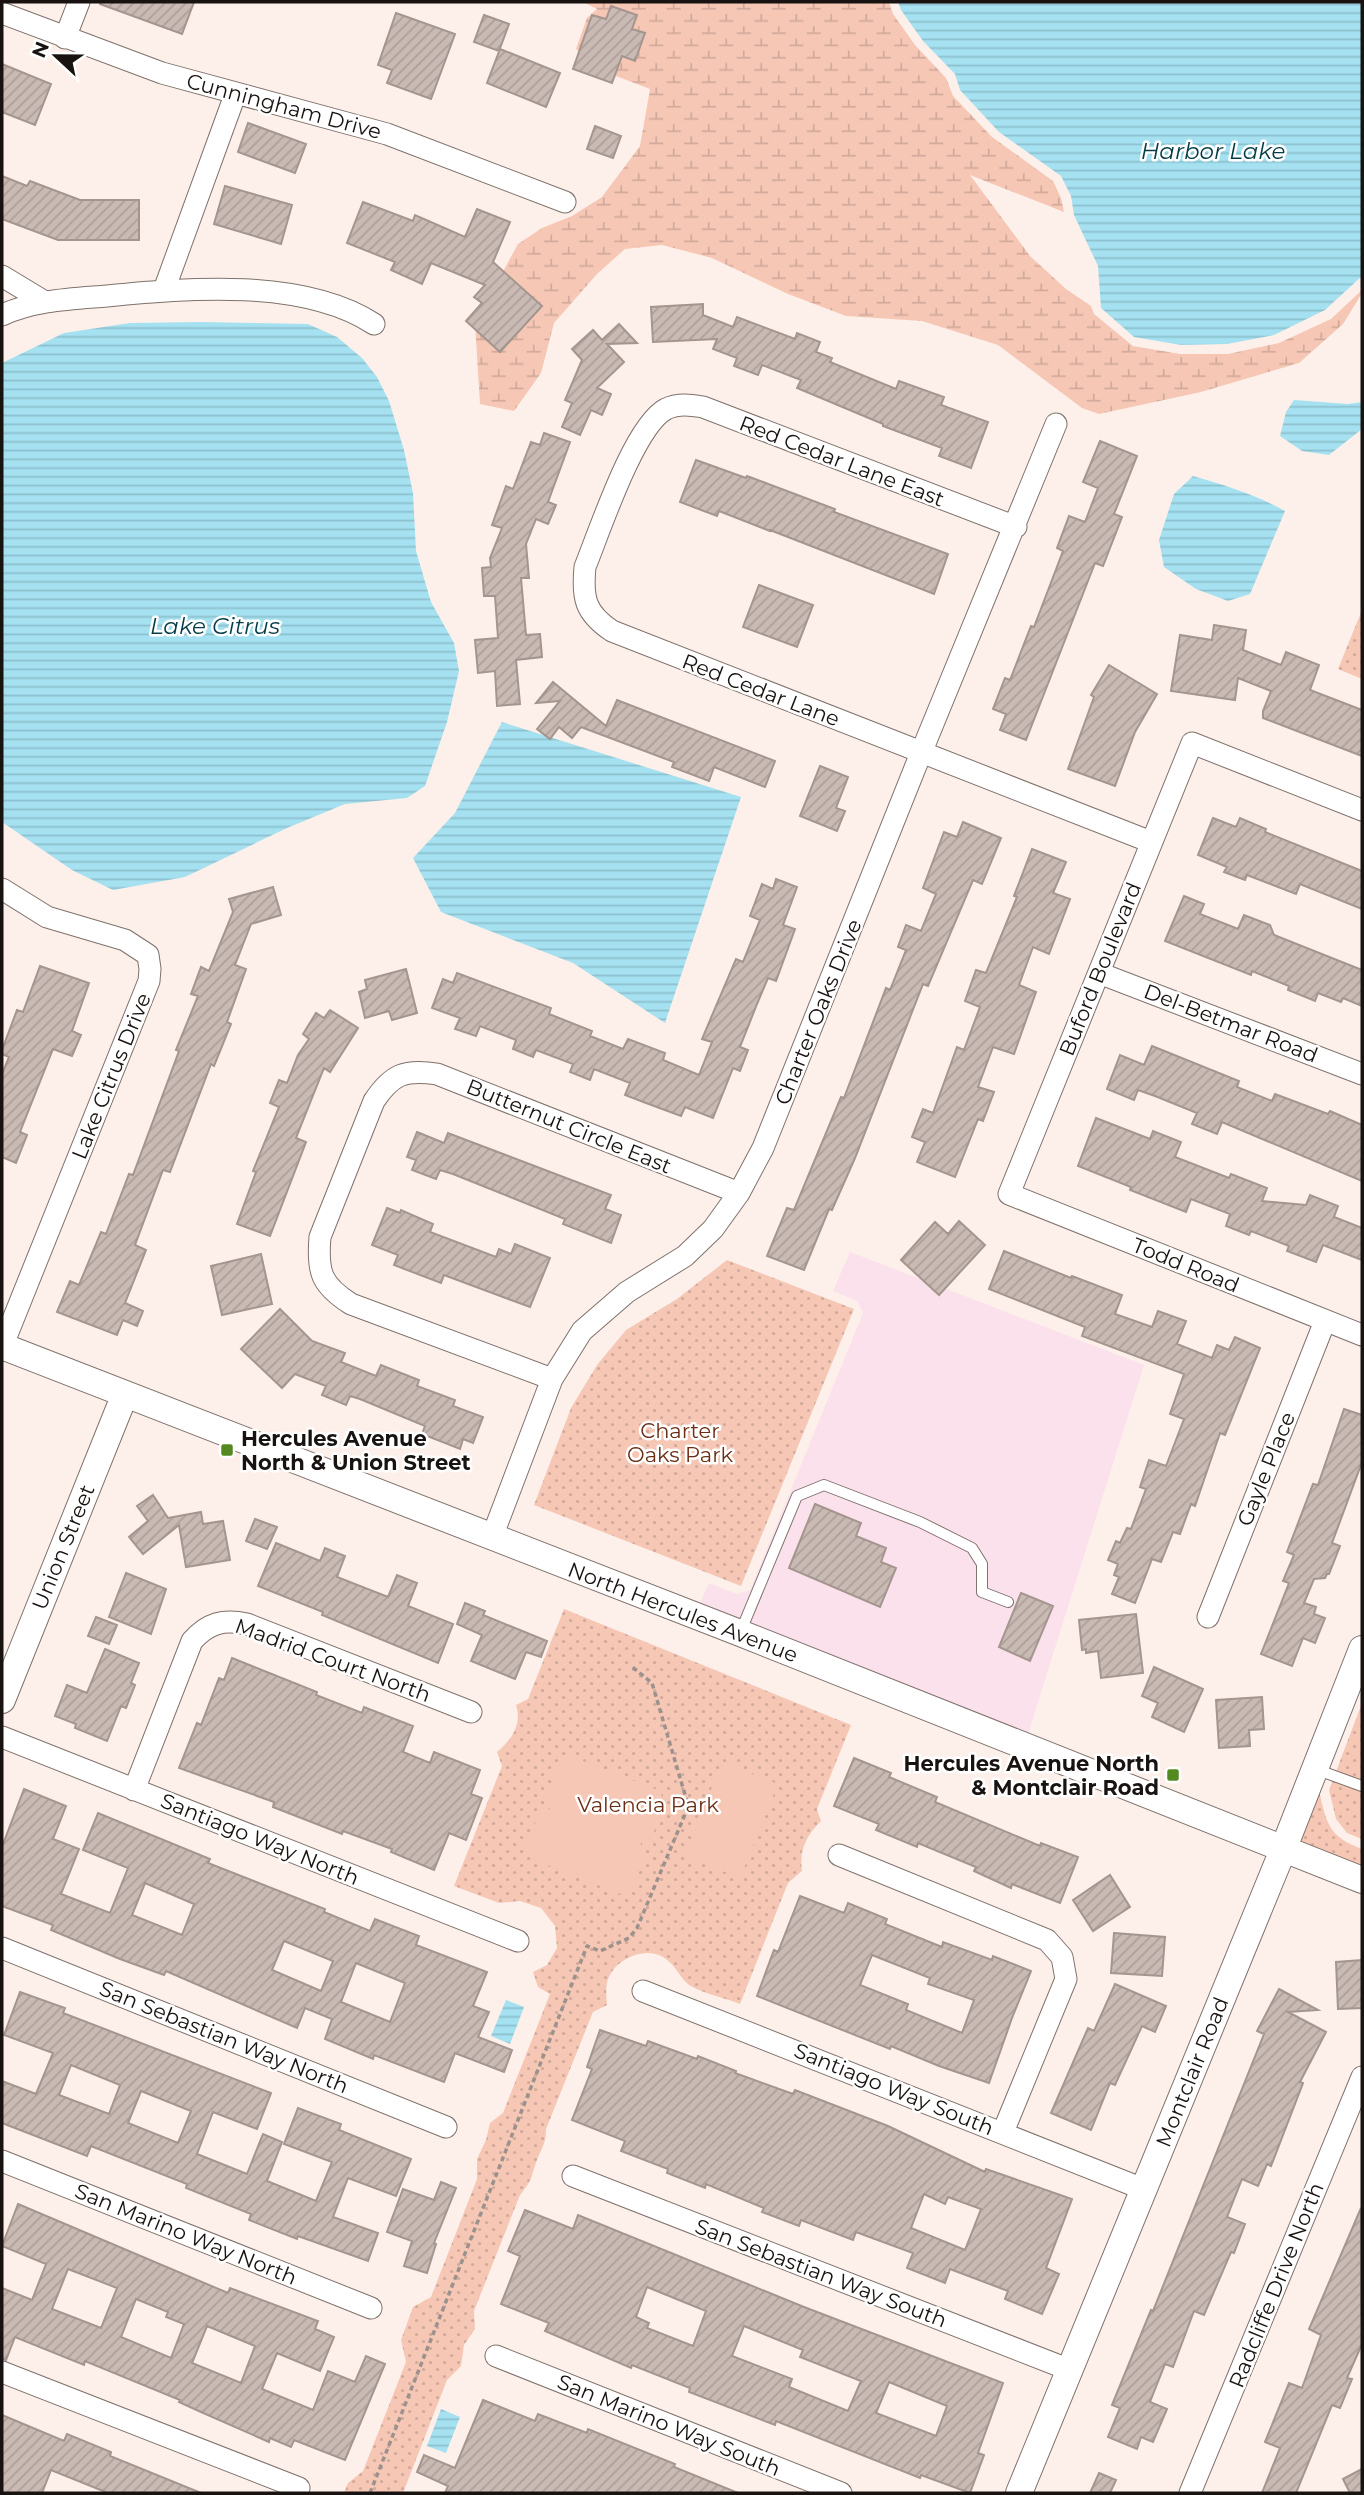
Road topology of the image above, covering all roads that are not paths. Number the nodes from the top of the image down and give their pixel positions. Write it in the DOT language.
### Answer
graph roads {
  1 [pos="79,2"];
  2 [pos="2,13"];
  3 [pos="65,38"];
  4 [pos="235,94"];
  5 [pos="565,202"];
  6 [pos="2,276"];
  7 [pos="164,290"];
  8 [pos="45,302"];
  9 [pos="2,315"];
  10 [pos="374,324"];
  11 [pos="668,408"];
  12 [pos="1056,424"];
  13 [pos="1016,527"];
  14 [pos="921,753"];
  15 [pos="1362,810"];
  16 [pos="1151,842"];
  17 [pos="2,889"];
  18 [pos="1099,973"];
  19 [pos="1362,1074"];
  20 [pos="739,1193"];
  21 [pos="1009,1195"];
  22 [pos="1325,1321"];
  23 [pos="1362,1335"];
  24 [pos="2,1347"];
  25 [pos="552,1379"];
  26 [pos="125,1394"];
  27 [pos="492,1537"];
  28 [pos="1008,1602"];
  29 [pos="1208,1617"];
  30 [pos="740,1633"];
  31 [pos="1362,1649"];
  32 [pos="2,1700"];
  33 [pos="471,1712"];
  34 [pos="2,1737"];
  35 [pos="1315,1769"];
  36 [pos="1362,1786"];
  37 [pos="134,1790"];
  38 [pos="1283,1850"];
  39 [pos="839,1855"];
  40 [pos="1362,1880"];
  41 [pos="518,1941"];
  42 [pos="2,1948"];
  43 [pos="643,1991"];
  44 [pos="1362,2077"];
  45 [pos="446,2127"];
  46 [pos="1003,2132"];
  47 [pos="2,2161"];
  48 [pos="573,2176"];
  49 [pos="1143,2189"];
  50 [pos="370,2308"];
  51 [pos="496,2356"];
  52 [pos="1070,2370"];
  53 [pos="2,2372"];
  54 [pos="299,2488"];
  55 [pos="841,2493"];
  56 [pos="1019,2493"];
  57 [pos="1190,2493"];
  1 -- 3 [label="street"];
  2 -- 3 [label="street, Cunningham Drive"];
  3 -- 4 [label="street, Cunningham Drive"];
  4 -- 5 [label="street, Cunningham Drive"];
  4 -- 7 [label="street"];
  6 -- 8 [label="street"];
  7 -- 8 [label="street"];
  7 -- 10 [label="street"];
  8 -- 9 [label="street"];
  11 -- 13 [label="street, Red Cedar Lane East"];
  11 -- 14 [label="street, Red Cedar Lane"];
  12 -- 13 [label="street, Charter Oaks Drive"];
  13 -- 14 [label="street, Charter Oaks Drive"];
  14 -- 16 [label="street, Red Cedar Lane"];
  14 -- 20 [label="street, Charter Oaks Drive"];
  15 -- 16 [label="street, Buford Boulevard"];
  16 -- 18 [label="street, Buford Boulevard"];
  17 -- 24 [label="street, Lake Citrus Drive"];
  18 -- 19 [label="street, Del-Betmar Road"];
  18 -- 21 [label="street, Buford Boulevard"];
  20 -- 25 [label="street, Charter Oaks Drive"];
  20 -- 25 [label="street, Butternut Circle East"];
  21 -- 22 [label="street, Todd Road"];
  22 -- 23 [label="street, Todd Road"];
  22 -- 29 [label="street, Gayle Place"];
  24 -- 26 [label="street, North Hercules Avenue"];
  25 -- 27 [label="street, Charter Oaks Drive"];
  26 -- 27 [label="street, North Hercules Avenue"];
  26 -- 32 [label="street, Union Street"];
  27 -- 30 [label="street, North Hercules Avenue"];
  28 -- 30 [label="lane"];
  30 -- 38 [label="street, North Hercules Avenue"];
  31 -- 35 [label="street, Montclair Road"];
  33 -- 37 [label="street, Madrid Court North"];
  34 -- 37 [label="street, Santiago Way North"];
  35 -- 36 [label="lane"];
  35 -- 38 [label="street, Montclair Road"];
  37 -- 41 [label="street, Santiago Way North"];
  38 -- 40 [label="street, North Hercules Avenue"];
  38 -- 49 [label="street, Montclair Road"];
  39 -- 46 [label="street"];
  42 -- 45 [label="street, San Sebastian Way North"];
  43 -- 46 [label="street, Santiago Way South"];
  44 -- 57 [label="street, Radcliffe Drive North"];
  46 -- 49 [label="street, Santiago Way South"];
  47 -- 50 [label="street, San Marino Way North"];
  48 -- 52 [label="street, San Sebastian Way South"];
  49 -- 52 [label="street, Montclair Road"];
  51 -- 55 [label="street, San Marino Way South"];
  52 -- 56 [label="street, Montclair Road"];
  53 -- 54 [label="street"];
}
